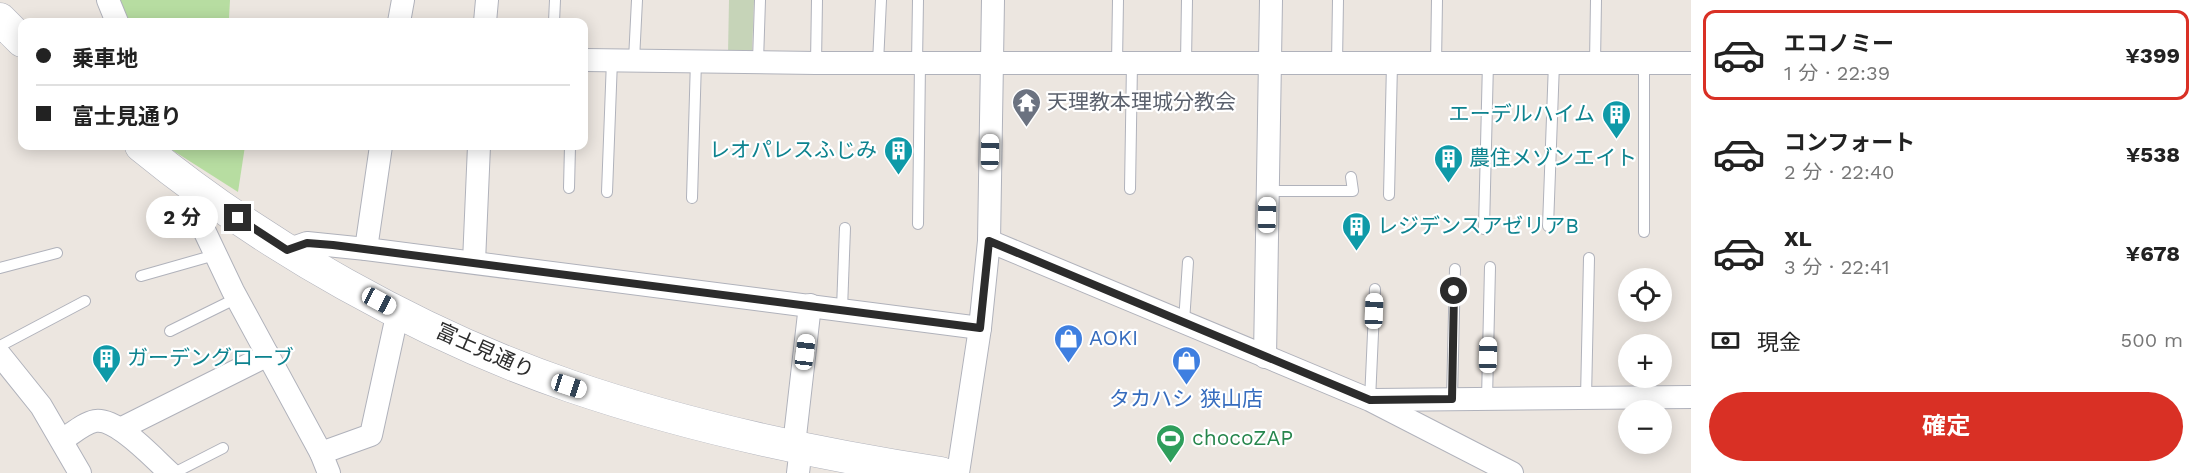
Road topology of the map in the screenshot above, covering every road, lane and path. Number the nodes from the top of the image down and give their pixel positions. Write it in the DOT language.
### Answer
graph roads {
  1 [pos="108,0"];
  2 [pos="403,0"];
  3 [pos="487,0"];
  4 [pos="555,0"];
  5 [pos="637,0"];
  6 [pos="760,0"];
  7 [pos="817,0"];
  8 [pos="881,0"];
  9 [pos="918,0"];
  10 [pos="993,0"];
  11 [pos="1119,0"];
  12 [pos="1187,0"];
  13 [pos="1271,0"];
  14 [pos="1338,0"];
  15 [pos="1437,0"];
  16 [pos="1596,0"];
  17 [pos="115,18"];
  18 [pos="400,18"];
  19 [pos="485,18"];
  20 [pos="554,18"];
  21 [pos="0,19"];
  22 [pos="18,37"];
  23 [pos="588,60"];
  24 [pos="612,60"];
  25 [pos="634,60"];
  26 [pos="696,60"];
  27 [pos="758,61"];
  28 [pos="1186,62"];
  29 [pos="1488,62"];
  30 [pos="816,63"];
  31 [pos="878,63"];
  32 [pos="918,63"];
  33 [pos="992,63"];
  34 [pos="1125,63"];
  35 [pos="1270,63"];
  36 [pos="1337,63"];
  37 [pos="1554,63"];
  38 [pos="1595,63"];
  39 [pos="1644,63"];
  40 [pos="1691,63"];
  41 [pos="1392,64"];
  42 [pos="1436,64"];
  43 [pos="152,150"];
  44 [pos="380,150"];
  45 [pos="479,150"];
  46 [pos="570,150"];
  47 [pos="1351,177"];
  48 [pos="569,188"];
  49 [pos="1130,189"];
  50 [pos="1268,191"];
  51 [pos="607,192"];
  52 [pos="201,193"];
  53 [pos="1389,195"];
  54 [pos="692,198"];
  55 [pos="918,224"];
  56 [pos="1548,226"];
  57 [pos="845,228"];
  58 [pos="1484,229"];
  59 [pos="1644,232"];
  60 [pos="989,241"];
  61 [pos="366,249"];
  62 [pos="287,250"];
  63 [pos="57,253"];
  64 [pos="215,255"];
  65 [pos="1589,258"];
  66 [pos="474,262"];
  67 [pos="1188,262"];
  68 [pos="1490,267"];
  69 [pos="0,268"];
  70 [pos="1455,269"];
  71 [pos="141,276"];
  72 [pos="1375,289"];
  73 [pos="237,298"];
  74 [pos="85,301"];
  75 [pos="810,305"];
  76 [pos="842,309"];
  77 [pos="398,311"];
  78 [pos="1184,323"];
  79 [pos="980,328"];
  80 [pos="171,331"];
  81 [pos="0,346"];
  82 [pos="0,355"];
  83 [pos="268,356"];
  84 [pos="1265,357"];
  85 [pos="1691,397"];
  86 [pos="1586,398"];
  87 [pos="1452,399"];
  88 [pos="1487,399"];
  89 [pos="1370,400"];
  90 [pos="120,429"];
  91 [pos="62,440"];
  92 [pos="224,448"];
  93 [pos="798,455"];
  94 [pos="325,463"];
  95 [pos="874,467"];
  96 [pos="80,473"];
  97 [pos="172,473"];
  98 [pos="940,473"];
  99 [pos="958,473"];
  100 [pos="1512,473"];
  1 -- 17 [label="street"];
  2 -- 18 [label="street"];
  3 -- 19 [label="street"];
  4 -- 20 [label="lane"];
  5 -- 25 [label="lane"];
  6 -- 27 [label="lane"];
  7 -- 30 [label="lane"];
  8 -- 31 [label="lane"];
  9 -- 32 [label="lane"];
  10 -- 33 [label="street"];
  11 -- 34 [label="lane"];
  12 -- 28 [label="lane"];
  13 -- 35 [label="street"];
  14 -- 36 [label="lane"];
  15 -- 42 [label="lane"];
  16 -- 38 [label="lane"];
  21 -- 22 [label="street"];
  23 -- 24 [label="street"];
  24 -- 25 [label="street"];
  24 -- 51 [label="lane"];
  25 -- 26 [label="street"];
  26 -- 27 [label="street"];
  26 -- 54 [label="lane"];
  27 -- 30 [label="street"];
  28 -- 34 [label="street"];
  28 -- 35 [label="street"];
  29 -- 37 [label="street"];
  29 -- 42 [label="street"];
  29 -- 58 [label="lane"];
  30 -- 31 [label="street"];
  31 -- 32 [label="street"];
  32 -- 33 [label="street"];
  32 -- 55 [label="lane"];
  33 -- 34 [label="street"];
  33 -- 60 [label="street"];
  34 -- 49 [label="lane"];
  35 -- 36 [label="street"];
  35 -- 50 [label="street"];
  36 -- 41 [label="street"];
  37 -- 38 [label="street"];
  37 -- 56 [label="lane"];
  38 -- 39 [label="street"];
  39 -- 40 [label="street"];
  39 -- 59 [label="lane"];
  41 -- 42 [label="street"];
  41 -- 53 [label="lane"];
  43 -- 52 [label="street, 富士見通り"];
  44 -- 61 [label="street"];
  45 -- 66 [label="street"];
  46 -- 48 [label="lane"];
  47 -- 50 [label="lane"];
  50 -- 84 [label="street"];
  52 -- 62 [label="street, 富士見通り"];
  52 -- 64 [label="street"];
  57 -- 76 [label="lane"];
  60 -- 78 [label="street"];
  60 -- 79 [label="street"];
  61 -- 62 [label="street"];
  61 -- 66 [label="street"];
  62 -- 77 [label="street, 富士見通り"];
  63 -- 69 [label="lane"];
  64 -- 71 [label="lane"];
  64 -- 73 [label="street"];
  65 -- 86 [label="lane"];
  66 -- 75 [label="street"];
  67 -- 78 [label="lane"];
  68 -- 88 [label="lane"];
  70 -- 87 [label="lane"];
  72 -- 89 [label="lane"];
  73 -- 80 [label="lane"];
  73 -- 83 [label="street"];
  74 -- 81 [label="lane"];
  75 -- 76 [label="street"];
  75 -- 93 [label="street"];
  76 -- 79 [label="street"];
  77 -- 93 [label="street, 富士見通り"];
  77 -- 94 [label="street"];
  78 -- 84 [label="street"];
  79 -- 99 [label="street"];
  82 -- 91 [label="street"];
  83 -- 90 [label="street"];
  83 -- 94 [label="street"];
  84 -- 89 [label="street"];
  85 -- 86 [label="street"];
  86 -- 88 [label="street"];
  87 -- 88 [label="street"];
  87 -- 89 [label="street"];
  89 -- 100 [label="street"];
  90 -- 91 [label="street"];
  90 -- 97 [label="street"];
  91 -- 96 [label="street"];
  92 -- 97 [label="lane"];
  93 -- 95 [label="street, 富士見通り"];
  95 -- 98 [label="street, 富士見通り"];
}
